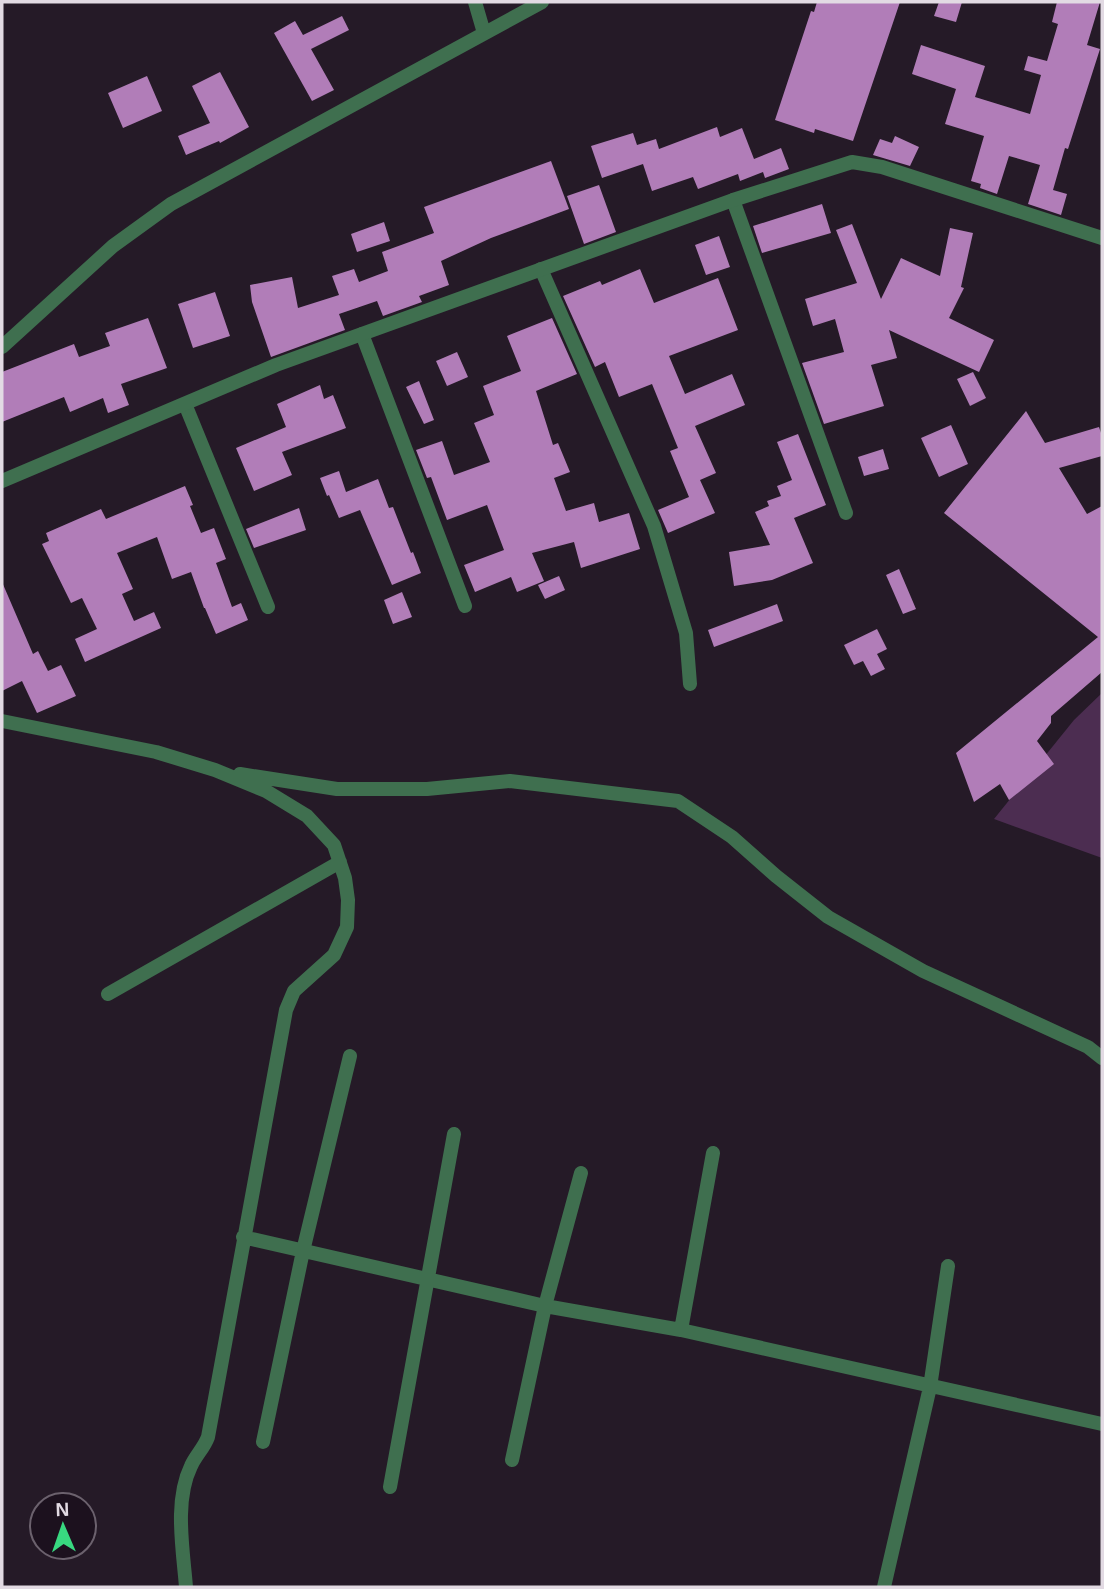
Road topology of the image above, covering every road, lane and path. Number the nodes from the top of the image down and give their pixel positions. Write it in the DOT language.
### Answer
graph roads {
  1 [pos="475,2"];
  2 [pos="542,2"];
  3 [pos="484,33"];
  4 [pos="733,200"];
  5 [pos="1102,238"];
  6 [pos="541,269"];
  7 [pos="362,334"];
  8 [pos="2,347"];
  9 [pos="185,404"];
  10 [pos="2,481"];
  11 [pos="846,513"];
  12 [pos="465,606"];
  13 [pos="268,607"];
  14 [pos="690,684"];
  15 [pos="2,721"];
  16 [pos="215,770"];
  17 [pos="340,862"];
  18 [pos="108,994"];
  19 [pos="350,1056"];
  20 [pos="1102,1058"];
  21 [pos="454,1133"];
  22 [pos="713,1153"];
  23 [pos="581,1173"];
  24 [pos="243,1237"];
  25 [pos="303,1251"];
  26 [pos="948,1266"];
  27 [pos="429,1279"];
  28 [pos="545,1306"];
  29 [pos="681,1330"];
  30 [pos="930,1387"];
  31 [pos="1102,1424"];
  32 [pos="263,1442"];
  33 [pos="512,1460"];
  34 [pos="390,1487"];
  35 [pos="186,1587"];
  36 [pos="884,1587"];
  1 -- 3 [label="street"];
  2 -- 3 [label="street"];
  3 -- 8 [label="street"];
  4 -- 5 [label="street"];
  4 -- 6 [label="street"];
  4 -- 11 [label="street"];
  6 -- 7 [label="street"];
  6 -- 14 [label="street"];
  7 -- 9 [label="street"];
  7 -- 12 [label="street"];
  9 -- 10 [label="street"];
  9 -- 13 [label="street"];
  15 -- 16 [label="street"];
  16 -- 17 [label="street"];
  16 -- 20 [label="street"];
  17 -- 18 [label="street"];
  17 -- 24 [label="street"];
  19 -- 25 [label="street"];
  21 -- 27 [label="street"];
  22 -- 29 [label="street"];
  23 -- 28 [label="street"];
  24 -- 25 [label="street"];
  24 -- 35 [label="street"];
  25 -- 27 [label="street"];
  25 -- 32 [label="street"];
  26 -- 30 [label="street"];
  27 -- 28 [label="street"];
  27 -- 34 [label="street"];
  28 -- 29 [label="street"];
  28 -- 33 [label="street"];
  29 -- 30 [label="street"];
  30 -- 31 [label="street"];
  30 -- 36 [label="street"];
}
